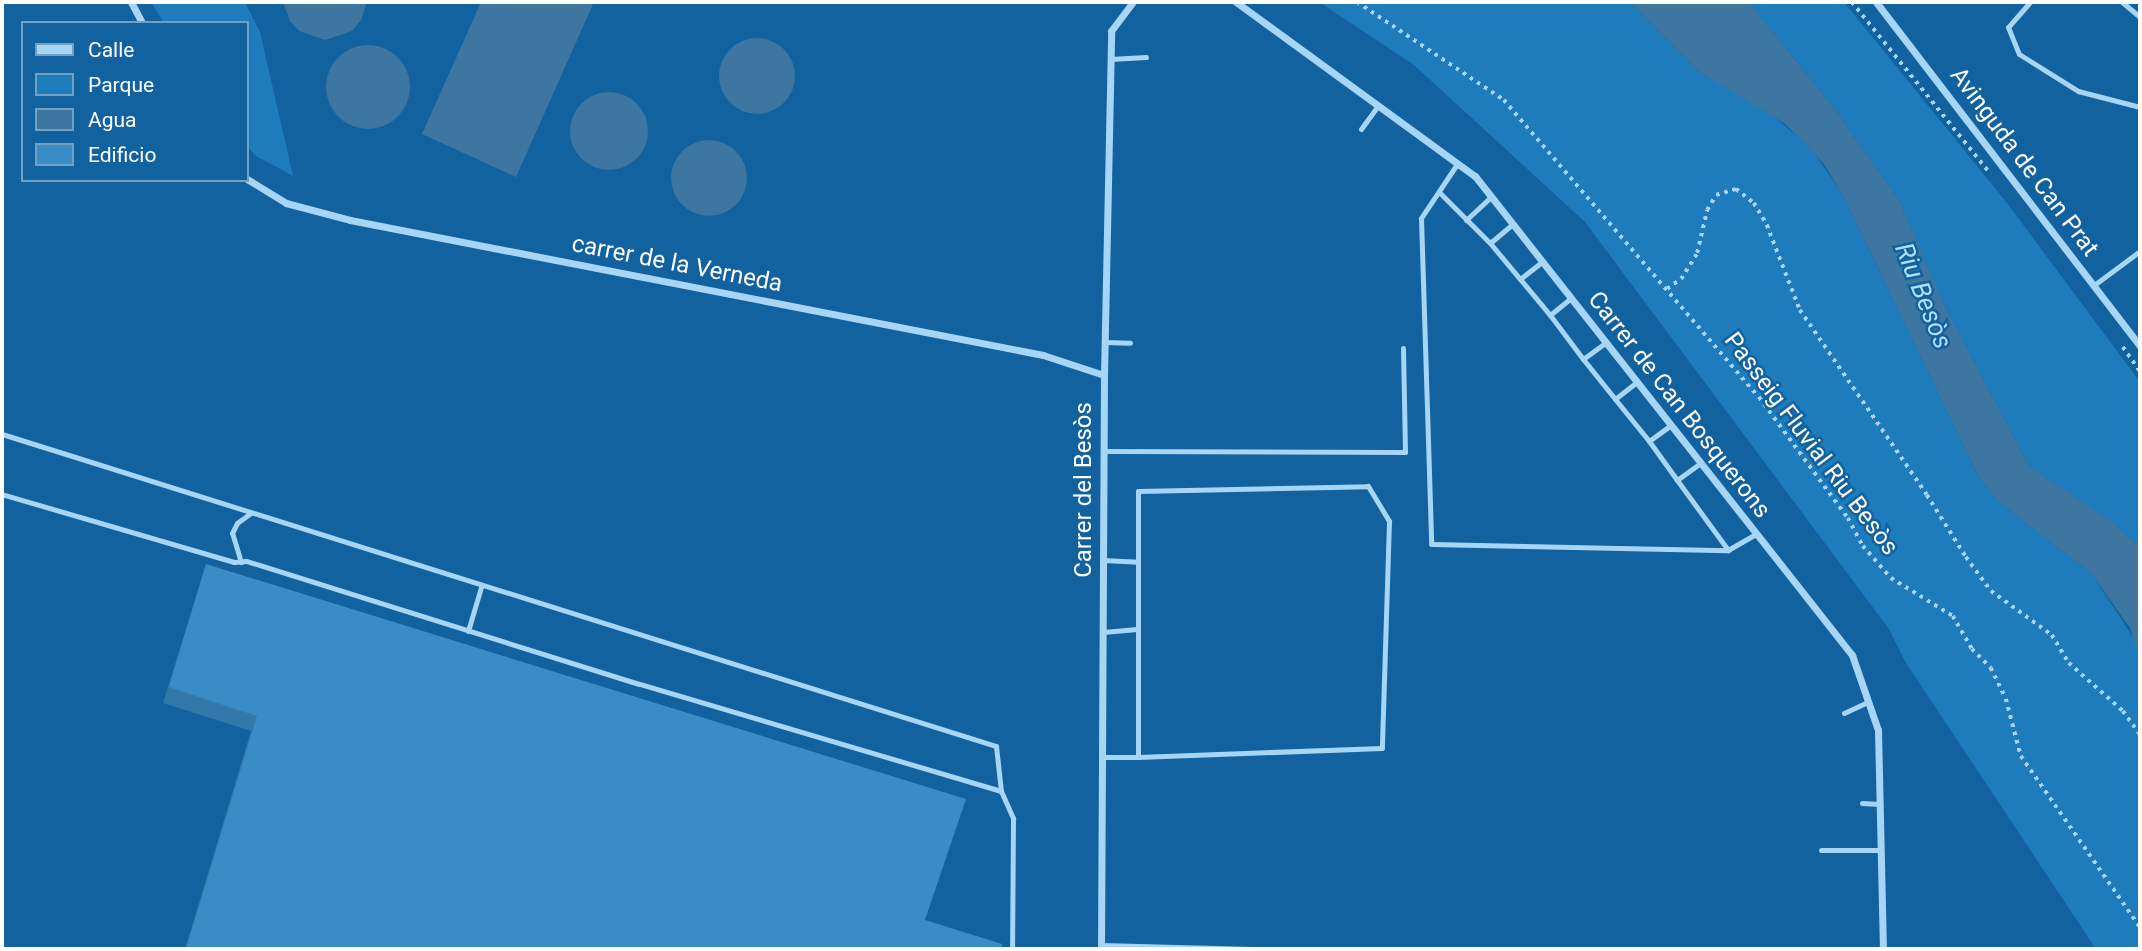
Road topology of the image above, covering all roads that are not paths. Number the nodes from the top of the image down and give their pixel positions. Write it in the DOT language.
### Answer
graph roads {
  1 [pos="131,2"];
  2 [pos="1133,2"];
  3 [pos="1236,2"];
  4 [pos="1876,2"];
  5 [pos="2030,2"];
  6 [pos="2122,2"];
  7 [pos="2140,18"];
  8 [pos="141,21"];
  9 [pos="1146,57"];
  10 [pos="1110,59"];
  11 [pos="1378,106"];
  12 [pos="2140,107"];
  13 [pos="1361,129"];
  14 [pos="1457,163"];
  15 [pos="248,180"];
  16 [pos="1439,192"];
  17 [pos="1491,197"];
  18 [pos="1466,220"];
  19 [pos="1513,225"];
  20 [pos="1490,243"];
  21 [pos="2140,250"];
  22 [pos="1542,262"];
  23 [pos="1520,279"];
  24 [pos="2094,285"];
  25 [pos="1571,298"];
  26 [pos="1550,315"];
  27 [pos="1105,342"];
  28 [pos="1606,342"];
  29 [pos="1128,343"];
  30 [pos="2140,346"];
  31 [pos="1404,348"];
  32 [pos="1583,359"];
  33 [pos="1104,375"];
  34 [pos="1637,382"];
  35 [pos="1615,398"];
  36 [pos="1671,425"];
  37 [pos="2,433"];
  38 [pos="1649,441"];
  39 [pos="1104,451"];
  40 [pos="1700,463"];
  41 [pos="1677,480"];
  42 [pos="2,494"];
  43 [pos="251,513"];
  44 [pos="1756,534"];
  45 [pos="1728,550"];
  46 [pos="1103,560"];
  47 [pos="241,562"];
  48 [pos="1138,562"];
  49 [pos="481,587"];
  50 [pos="1138,629"];
  51 [pos="468,631"];
  52 [pos="1103,632"];
  53 [pos="1868,702"];
  54 [pos="1844,713"];
  55 [pos="1102,757"];
  56 [pos="1138,757"];
  57 [pos="1001,791"];
  58 [pos="1861,803"];
  59 [pos="1880,804"];
  60 [pos="1821,849"];
  61 [pos="1881,850"];
  62 [pos="1101,947"];
  63 [pos="1143,947"];
  64 [pos="1012,949"];
  65 [pos="1252,949"];
  66 [pos="1883,949"];
  1 -- 8 [label="street"];
  2 -- 10 [label="street, Carrer del Besòs"];
  3 -- 11 [label="street, Carrer de Can Bosquerons"];
  4 -- 24 [label="street, Avinguda de Can Prat"];
  5 -- 12 [label="lane"];
  6 -- 7 [label="lane"];
  9 -- 10 [label="lane"];
  10 -- 27 [label="street, Carrer del Besòs"];
  11 -- 13 [label="lane"];
  11 -- 14 [label="street, Carrer de Can Bosquerons"];
  14 -- 16 [label="lane"];
  14 -- 17 [label="street, Carrer de Can Bosquerons"];
  15 -- 33 [label="street, carrer de la Verneda"];
  16 -- 18 [label="lane"];
  16 -- 45 [label="lane"];
  17 -- 18 [label="lane"];
  17 -- 19 [label="street, Carrer de Can Bosquerons"];
  18 -- 20 [label="lane"];
  19 -- 20 [label="lane"];
  19 -- 22 [label="street, Carrer de Can Bosquerons"];
  20 -- 23 [label="lane"];
  21 -- 24 [label="lane"];
  22 -- 23 [label="lane"];
  22 -- 25 [label="street, Carrer de Can Bosquerons"];
  23 -- 26 [label="lane"];
  24 -- 30 [label="street, Avinguda de Can Prat"];
  25 -- 26 [label="lane"];
  25 -- 28 [label="street, Carrer de Can Bosquerons"];
  26 -- 32 [label="lane"];
  27 -- 29 [label="lane"];
  27 -- 33 [label="street, Carrer del Besòs"];
  28 -- 32 [label="lane"];
  28 -- 34 [label="street, Carrer de Can Bosquerons"];
  31 -- 39 [label="lane"];
  32 -- 35 [label="lane"];
  33 -- 39 [label="street, Carrer del Besòs"];
  34 -- 35 [label="lane"];
  34 -- 36 [label="street, Carrer de Can Bosquerons"];
  35 -- 38 [label="lane"];
  36 -- 38 [label="lane"];
  36 -- 40 [label="street, Carrer de Can Bosquerons"];
  37 -- 43 [label="lane"];
  38 -- 41 [label="lane"];
  39 -- 46 [label="street, Carrer del Besòs"];
  40 -- 41 [label="lane"];
  40 -- 44 [label="street, Carrer de Can Bosquerons"];
  41 -- 45 [label="lane"];
  42 -- 47 [label="lane"];
  43 -- 47 [label="lane"];
  43 -- 49 [label="lane"];
  44 -- 45 [label="lane"];
  44 -- 53 [label="street, Carrer de Can Bosquerons"];
  46 -- 48 [label="lane"];
  46 -- 52 [label="street, Carrer del Besòs"];
  47 -- 51 [label="lane"];
  48 -- 50 [label="lane"];
  48 -- 56 [label="lane"];
  49 -- 51 [label="lane"];
  49 -- 57 [label="lane"];
  50 -- 52 [label="lane"];
  50 -- 56 [label="lane"];
  51 -- 57 [label="lane"];
  52 -- 55 [label="street, Carrer del Besòs"];
  53 -- 54 [label="lane"];
  53 -- 59 [label="street, Carrer de Can Bosquerons"];
  55 -- 56 [label="lane"];
  55 -- 62 [label="street, Carrer del Besòs"];
  57 -- 64 [label="lane"];
  58 -- 59 [label="lane"];
  59 -- 61 [label="street, Carrer de Can Bosquerons"];
  60 -- 61 [label="lane"];
  61 -- 66 [label="street, Carrer de Can Bosquerons"];
  62 -- 63 [label="lane"];
  63 -- 65 [label="lane"];
}
